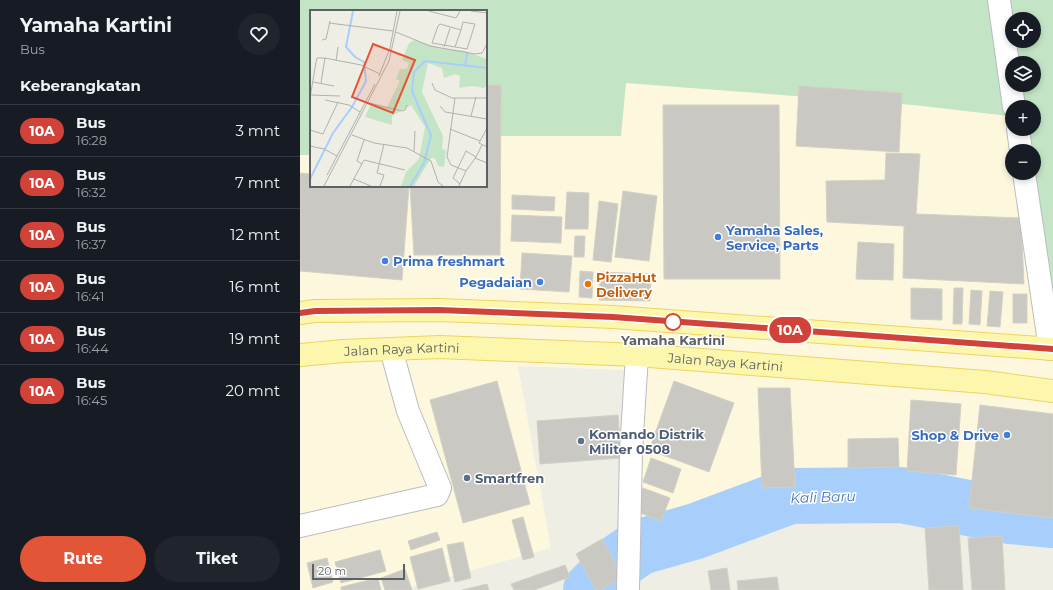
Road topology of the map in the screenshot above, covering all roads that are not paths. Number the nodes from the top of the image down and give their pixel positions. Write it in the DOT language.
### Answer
graph roads {
  1 [pos="998,0"];
  2 [pos="1013,100"];
  3 [pos="1025,180"];
  4 [pos="300,313"];
  5 [pos="391,349"];
  6 [pos="1052,349"];
  7 [pos="300,355"];
  8 [pos="637,355"];
  9 [pos="1053,391"];
  10 [pos="300,526"];
  11 [pos="628,590"];
  1 -- 2 [label="street"];
  3 -- 6 [label="street"];
  4 -- 6 [label="main road"];
  5 -- 7 [label="main road, Jalan Raya Kartini"];
  5 -- 8 [label="main road, Jalan Raya Kartini"];
  5 -- 10 [label="street"];
  8 -- 9 [label="main road, Jalan Raya Kartini"];
  8 -- 11 [label="street"];
}
